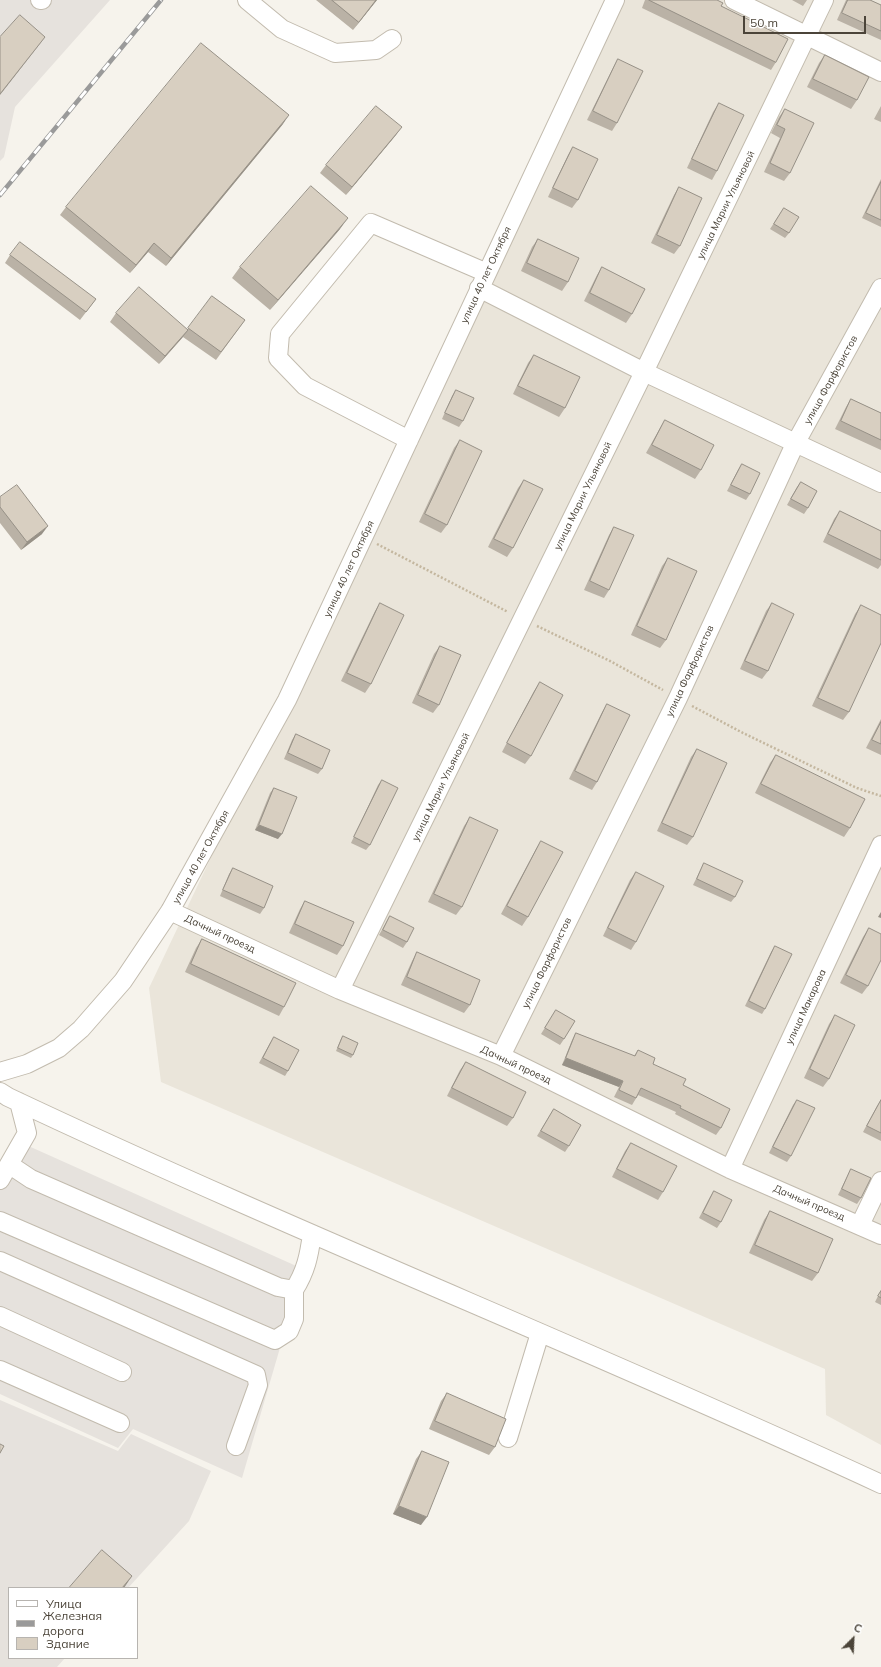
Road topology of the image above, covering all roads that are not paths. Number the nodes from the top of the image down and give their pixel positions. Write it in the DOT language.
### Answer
graph roads {
  1 [pos="247,0"];
  2 [pos="615,0"];
  3 [pos="734,0"];
  4 [pos="824,0"];
  5 [pos="808,36"];
  6 [pos="392,39"];
  7 [pos="881,72"];
  8 [pos="483,281"];
  9 [pos="881,288"];
  10 [pos="644,372"];
  11 [pos="409,440"];
  12 [pos="796,444"];
  13 [pos="881,483"];
  14 [pos="881,844"];
  15 [pos="170,912"];
  16 [pos="340,990"];
  17 [pos="501,1056"];
  18 [pos="0,1072"];
  19 [pos="0,1092"];
  20 [pos="19,1102"];
  21 [pos="10,1165"];
  22 [pos="730,1169"];
  23 [pos="0,1180"];
  24 [pos="881,1181"];
  25 [pos="0,1221"];
  26 [pos="860,1225"];
  27 [pos="312,1234"];
  28 [pos="881,1235"];
  29 [pos="0,1261"];
  30 [pos="294,1290"];
  31 [pos="0,1316"];
  32 [pos="540,1333"];
  33 [pos="0,1370"];
  34 [pos="122,1372"];
  35 [pos="120,1423"];
  36 [pos="508,1438"];
  37 [pos="236,1446"];
  38 [pos="881,1484"];
  1 -- 6 [label="street"];
  2 -- 8 [label="street, улица 40 лет Октября"];
  3 -- 5 [label="street"];
  4 -- 5 [label="street, улица Марии Ульяновой"];
  5 -- 7 [label="street"];
  5 -- 10 [label="street, улица Марии Ульяновой"];
  8 -- 10 [label="street"];
  8 -- 11 [label="street, улица 40 лет Октября"];
  8 -- 11 [label="street"];
  9 -- 12 [label="street, улица Фарфористов"];
  10 -- 12 [label="street"];
  10 -- 16 [label="street, улица Марии Ульяновой"];
  11 -- 15 [label="street, улица 40 лет Октября"];
  12 -- 13 [label="street"];
  12 -- 17 [label="street, улица Фарфористов"];
  14 -- 22 [label="street, улица Макарова"];
  15 -- 16 [label="street, Дачный проезд"];
  15 -- 18 [label="street, улица 40 лет Октября"];
  16 -- 17 [label="street, Дачный проезд"];
  17 -- 22 [label="street, Дачный проезд"];
  19 -- 20 [label="street"];
  20 -- 21 [label="street"];
  20 -- 27 [label="street"];
  21 -- 23 [label="street"];
  21 -- 30 [label="street"];
  22 -- 26 [label="street, Дачный проезд"];
  24 -- 26 [label="street"];
  25 -- 30 [label="street"];
  26 -- 28 [label="street, Дачный проезд"];
  27 -- 30 [label="street"];
  27 -- 32 [label="street"];
  29 -- 37 [label="street"];
  31 -- 34 [label="street"];
  32 -- 36 [label="street"];
  32 -- 38 [label="street"];
  33 -- 35 [label="street"];
}
